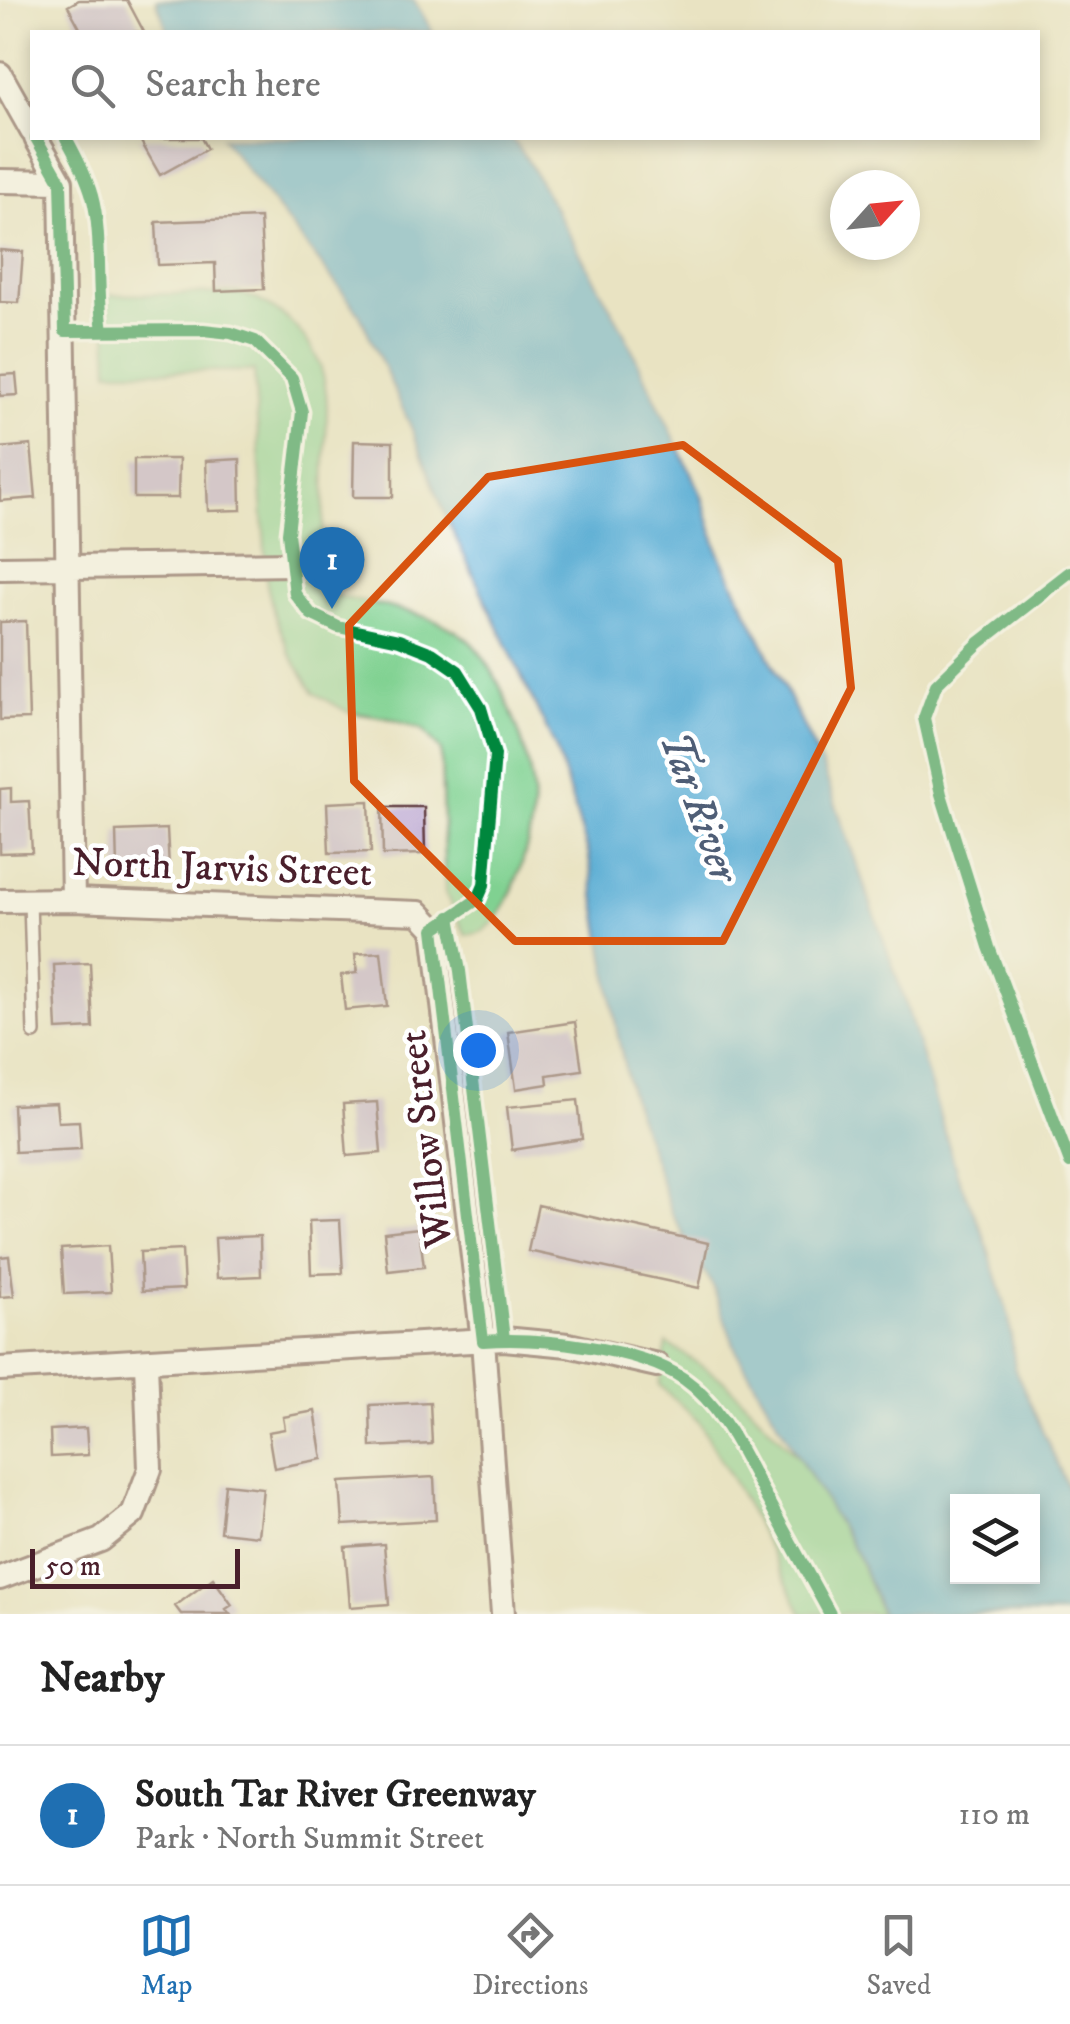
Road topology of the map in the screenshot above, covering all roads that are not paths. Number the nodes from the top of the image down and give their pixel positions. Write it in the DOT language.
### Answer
graph roads {
  1 [pos="0,74"];
  2 [pos="30,127"];
  3 [pos="37,140"];
  4 [pos="0,181"];
  5 [pos="61,182"];
  6 [pos="294,564"];
  7 [pos="0,568"];
  8 [pos="70,569"];
  9 [pos="30,900"];
  10 [pos="72,900"];
  11 [pos="0,901"];
  12 [pos="434,930"];
  13 [pos="34,1033"];
  14 [pos="482,1340"];
  15 [pos="146,1363"];
  16 [pos="657,1365"];
  17 [pos="0,1370"];
  18 [pos="0,1578"];
  19 [pos="503,1614"];
  1 -- 2 [label="street"];
  3 -- 5 [label="street"];
  4 -- 5 [label="street"];
  5 -- 8 [label="street"];
  6 -- 8 [label="street"];
  7 -- 8 [label="street"];
  8 -- 10 [label="street"];
  9 -- 10 [label="street, North Jarvis Street"];
  9 -- 11 [label="street, North Jarvis Street"];
  9 -- 13 [label="lane"];
  10 -- 12 [label="street, North Jarvis Street"];
  12 -- 14 [label="street, Willow Street"];
  14 -- 15 [label="street"];
  14 -- 16 [label="street"];
  14 -- 19 [label="street, Willow Street"];
  15 -- 17 [label="street"];
  15 -- 18 [label="street"];
}
